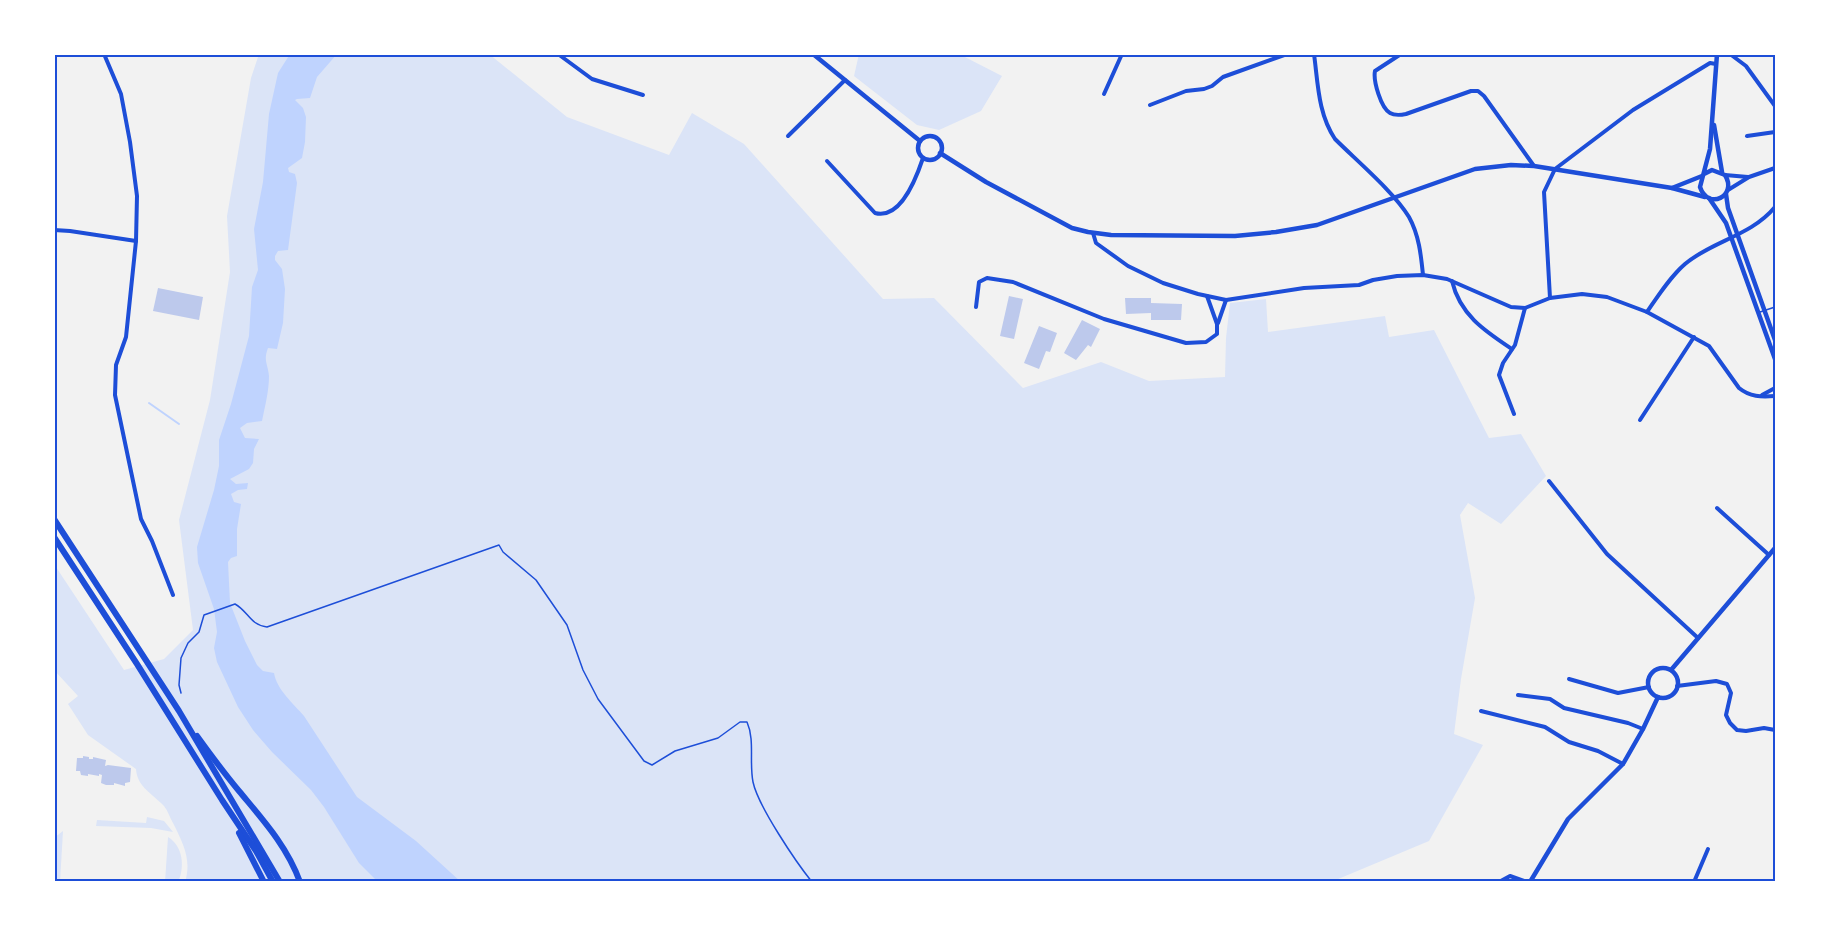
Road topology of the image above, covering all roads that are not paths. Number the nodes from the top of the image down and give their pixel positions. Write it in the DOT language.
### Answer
graph roads {
  1 [pos="104,54"];
  2 [pos="558,54"];
  3 [pos="813,54"];
  4 [pos="1122,54"];
  5 [pos="1287,54"];
  6 [pos="1314,54"];
  7 [pos="1401,54"];
  8 [pos="1718,54"];
  9 [pos="1728,54"];
  10 [pos="1716,64"];
  11 [pos="845,80"];
  12 [pos="1104,94"];
  13 [pos="643,95"];
  14 [pos="1150,105"];
  15 [pos="1775,106"];
  16 [pos="1712,111"];
  17 [pos="1775,132"];
  18 [pos="788,136"];
  19 [pos="1747,136"];
  20 [pos="920,141"];
  21 [pos="940,153"];
  22 [pos="923,158"];
  23 [pos="827,161"];
  24 [pos="1534,166"];
  25 [pos="1775,168"];
  26 [pos="1556,170"];
  27 [pos="1724,173"];
  28 [pos="1703,175"];
  29 [pos="1749,177"];
  30 [pos="1672,188"];
  31 [pos="1727,192"];
  32 [pos="1707,197"];
  33 [pos="1393,198"];
  34 [pos="1775,207"];
  35 [pos="56,229"];
  36 [pos="1093,233"];
  37 [pos="1737,234"];
  38 [pos="1731,238"];
  39 [pos="135,241"];
  40 [pos="1423,275"];
  41 [pos="1452,281"];
  42 [pos="1207,296"];
  43 [pos="1550,298"];
  44 [pos="1226,300"];
  45 [pos="976,307"];
  46 [pos="1775,307"];
  47 [pos="1525,308"];
  48 [pos="1647,312"];
  49 [pos="1762,312"];
  50 [pos="1217,324"];
  51 [pos="1694,337"];
  52 [pos="1775,340"];
  53 [pos="1512,349"];
  54 [pos="1775,359"];
  55 [pos="1775,388"];
  56 [pos="1761,396"];
  57 [pos="1775,396"];
  58 [pos="1514,414"];
  59 [pos="1640,420"];
  60 [pos="1549,481"];
  61 [pos="1717,508"];
  62 [pos="55,520"];
  63 [pos="54,538"];
  64 [pos="1775,548"];
  65 [pos="1769,555"];
  66 [pos="173,596"];
  67 [pos="1698,638"];
  68 [pos="1671,670"];
  69 [pos="1569,679"];
  70 [pos="1677,686"];
  71 [pos="1648,687"];
  72 [pos="1518,695"];
  73 [pos="1658,697"];
  74 [pos="179,711"];
  75 [pos="1481,711"];
  76 [pos="1643,729"];
  77 [pos="1775,730"];
  78 [pos="1623,764"];
  79 [pos="222,801"];
  80 [pos="1708,849"];
  81 [pos="264,882"];
  82 [pos="273,882"];
  83 [pos="280,882"];
  84 [pos="300,882"];
  85 [pos="1499,882"];
  86 [pos="1528,882"];
  87 [pos="1695,882"];
  1 -- 39 [label="street"];
  2 -- 13 [label="street"];
  3 -- 11 [label="street"];
  4 -- 12 [label="street"];
  5 -- 14 [label="street"];
  6 -- 33 [label="street"];
  7 -- 24 [label="street"];
  8 -- 9 [label="street"];
  8 -- 10 [label="street"];
  9 -- 15 [label="street"];
  10 -- 16 [label="street"];
  10 -- 26 [label="street"];
  11 -- 18 [label="street"];
  11 -- 20 [label="street"];
  16 -- 27 [label="street"];
  16 -- 28 [label="street"];
  17 -- 19 [label="street"];
  20 -- 21 [label="street"];
  20 -- 22 [label="street"];
  21 -- 22 [label="street"];
  21 -- 36 [label="street"];
  22 -- 23 [label="street"];
  24 -- 26 [label="street"];
  24 -- 33 [label="street"];
  25 -- 29 [label="street"];
  26 -- 30 [label="street"];
  26 -- 43 [label="street"];
  27 -- 28 [label="street"];
  27 -- 29 [label="street"];
  27 -- 31 [label="street"];
  28 -- 30 [label="street"];
  28 -- 32 [label="street"];
  29 -- 31 [label="street"];
  30 -- 32 [label="street"];
  31 -- 32 [label="street"];
  31 -- 37 [label="street"];
  32 -- 38 [label="street"];
  33 -- 36 [label="street"];
  33 -- 40 [label="street"];
  34 -- 37 [label="street"];
  35 -- 39 [label="street"];
  36 -- 42 [label="street"];
  37 -- 38 [label="street"];
  37 -- 49 [label="street"];
  38 -- 48 [label="street"];
  38 -- 49 [label="street"];
  39 -- 66 [label="street"];
  40 -- 41 [label="street"];
  40 -- 44 [label="street"];
  41 -- 47 [label="street"];
  41 -- 53 [label="street"];
  42 -- 44 [label="street"];
  42 -- 50 [label="street"];
  43 -- 47 [label="street"];
  43 -- 48 [label="street"];
  44 -- 50 [label="street"];
  45 -- 50 [label="street"];
  46 -- 49 [label="lane"];
  47 -- 53 [label="street"];
  48 -- 51 [label="street"];
  49 -- 52 [label="street"];
  49 -- 54 [label="street"];
  51 -- 56 [label="street"];
  51 -- 59 [label="street"];
  53 -- 58 [label="street"];
  55 -- 56 [label="street"];
  56 -- 57 [label="street"];
  60 -- 67 [label="street"];
  61 -- 65 [label="street"];
  62 -- 74 [label="highway"];
  63 -- 79 [label="highway"];
  64 -- 65 [label="street"];
  65 -- 67 [label="street"];
  67 -- 68 [label="street"];
  68 -- 70 [label="street"];
  68 -- 71 [label="street"];
  69 -- 71 [label="street"];
  70 -- 73 [label="street"];
  70 -- 77 [label="street"];
  71 -- 73 [label="street"];
  72 -- 76 [label="street"];
  73 -- 76 [label="street"];
  74 -- 83 [label="highway"];
  74 -- 84 [label="highway"];
  75 -- 78 [label="street"];
  76 -- 78 [label="street"];
  78 -- 86 [label="street"];
  79 -- 81 [label="highway"];
  79 -- 82 [label="highway"];
  80 -- 87 [label="street"];
  85 -- 86 [label="street"];
}
